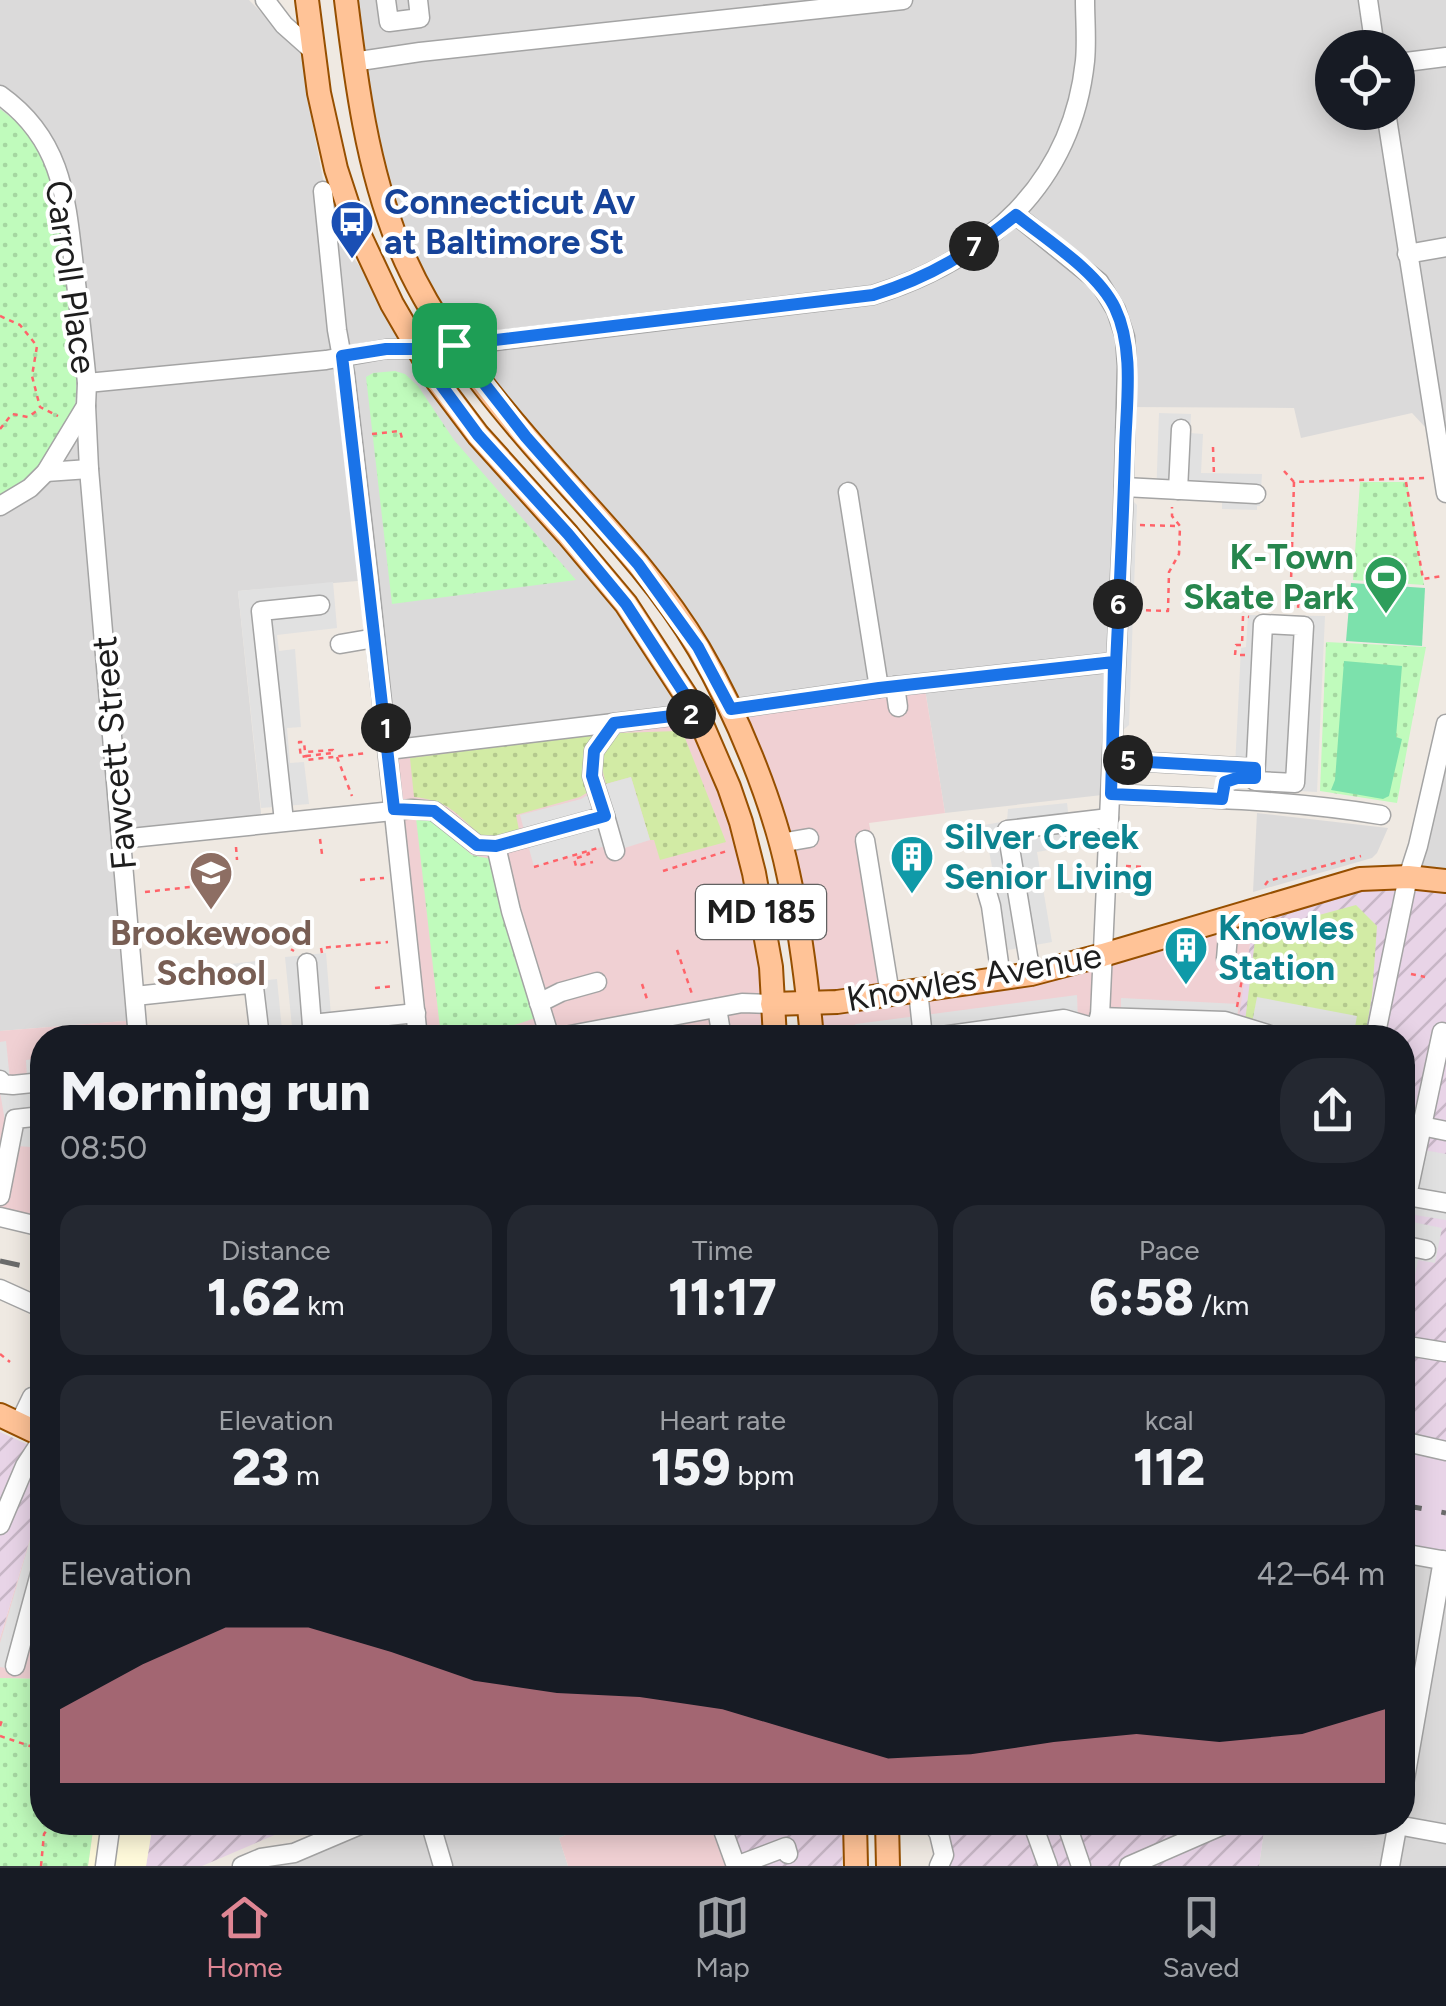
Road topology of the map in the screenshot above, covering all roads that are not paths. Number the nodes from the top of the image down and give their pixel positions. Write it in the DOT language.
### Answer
graph roads {
  1 [pos="265,0"];
  2 [pos="306,0"];
  3 [pos="346,0"];
  4 [pos="386,0"];
  5 [pos="418,0"];
  6 [pos="903,0"];
  7 [pos="1086,0"];
  8 [pos="1368,0"];
  9 [pos="403,20"];
  10 [pos="1372,30"];
  11 [pos="311,49"];
  12 [pos="407,54"];
  13 [pos="1446,57"];
  14 [pos="1415,61"];
  15 [pos="354,62"];
  16 [pos="0,95"];
  17 [pos="1389,130"];
  18 [pos="324,191"];
  19 [pos="1016,215"];
  20 [pos="1446,247"];
  21 [pos="1408,254"];
  22 [pos="454,345"];
  23 [pos="418,349"];
  24 [pos="342,356"];
  25 [pos="87,383"];
  26 [pos="83,412"];
  27 [pos="1181,429"];
  28 [pos="1442,440"];
  29 [pos="89,469"];
  30 [pos="46,472"];
  31 [pos="1124,486"];
  32 [pos="848,492"];
  33 [pos="1256,494"];
  34 [pos="1446,494"];
  35 [pos="1175,495"];
  36 [pos="0,506"];
  37 [pos="320,605"];
  38 [pos="375,638"];
  39 [pos="340,644"];
  40 [pos="1114,662"];
  41 [pos="887,687"];
  42 [pos="898,707"];
  43 [pos="731,709"];
  44 [pos="697,713"];
  45 [pos="614,723"];
  46 [pos="1446,724"];
  47 [pos="379,752"];
  48 [pos="1112,760"];
  49 [pos="1255,773"];
  50 [pos="1226,776"];
  51 [pos="1111,794"];
  52 [pos="394,809"];
  53 [pos="1380,816"];
  54 [pos="599,817"];
  55 [pos="1109,818"];
  56 [pos="284,821"];
  57 [pos="809,838"];
  58 [pos="121,840"];
  59 [pos="865,840"];
  60 [pos="780,843"];
  61 [pos="496,846"];
  62 [pos="615,851"];
  63 [pos="1408,877"];
  64 [pos="1446,881"];
  65 [pos="984,882"];
  66 [pos="1224,919"];
  67 [pos="1103,955"];
  68 [pos="309,959"];
  69 [pos="1226,959"];
  70 [pos="1032,974"];
  71 [pos="1001,978"];
  72 [pos="597,982"];
  73 [pos="918,990"];
  74 [pos="890,994"];
  75 [pos="135,996"];
  76 [pos="539,1003"];
  77 [pos="809,1003"];
  78 [pos="772,1004"];
  79 [pos="717,1008"];
  80 [pos="416,1014"];
  81 [pos="137,1025"];
  82 [pos="259,1025"];
  83 [pos="313,1025"];
  84 [pos="349,1025"];
  85 [pos="417,1025"];
  86 [pos="547,1025"];
  87 [pos="638,1025"];
  88 [pos="720,1025"];
  89 [pos="773,1025"];
  90 [pos="811,1025"];
  91 [pos="923,1025"];
  92 [pos="1020,1025"];
  93 [pos="1087,1025"];
  94 [pos="1099,1025"];
  95 [pos="1153,1025"];
  96 [pos="1238,1025"];
  97 [pos="1379,1025"];
  98 [pos="1442,1032"];
  99 [pos="0,1080"];
  100 [pos="30,1083"];
  101 [pos="1415,1115"];
  102 [pos="30,1117"];
  103 [pos="1415,1125"];
  104 [pos="1446,1131"];
  105 [pos="0,1196"];
  106 [pos="1415,1197"];
  107 [pos="1446,1203"];
  108 [pos="0,1217"];
  109 [pos="30,1224"];
  110 [pos="1415,1248"];
  111 [pos="1426,1250"];
  112 [pos="0,1289"];
  113 [pos="30,1303"];
  114 [pos="1415,1346"];
  115 [pos="1445,1352"];
  116 [pos="30,1399"];
  117 [pos="10,1419"];
  118 [pos="1415,1444"];
  119 [pos="1446,1451"];
  120 [pos="30,1459"];
  121 [pos="0,1472"];
  122 [pos="18,1480"];
  123 [pos="0,1525"];
  124 [pos="1415,1555"];
  125 [pos="1444,1560"];
  126 [pos="30,1610"];
  127 [pos="15,1666"];
  128 [pos="1415,1723"];
  129 [pos="1415,1828"];
  130 [pos="1446,1834"];
  131 [pos="110,1835"];
  132 [pos="335,1835"];
  133 [pos="434,1835"];
  134 [pos="725,1835"];
  135 [pos="855,1835"];
  136 [pos="887,1835"];
  137 [pos="939,1835"];
  138 [pos="1037,1835"];
  139 [pos="1070,1835"];
  140 [pos="1181,1835"];
  141 [pos="1199,1835"];
  142 [pos="1396,1835"];
  143 [pos="1183,1842"];
  144 [pos="294,1852"];
  145 [pos="788,1854"];
  146 [pos="105,1866"];
  147 [pos="242,1866"];
  148 [pos="278,1866"];
  149 [pos="443,1866"];
  150 [pos="736,1866"];
  151 [pos="856,1866"];
  152 [pos="888,1866"];
  153 [pos="938,1866"];
  154 [pos="1048,1866"];
  155 [pos="1081,1866"];
  156 [pos="1129,1866"];
  157 [pos="1390,1866"];
  1 -- 11 [label="street"];
  2 -- 11 [label="main road, MD 185"];
  3 -- 15 [label="main road, MD 185"];
  4 -- 9 [label="street"];
  5 -- 9 [label="street"];
  6 -- 12 [label="street"];
  7 -- 19 [label="street"];
  8 -- 10 [label="street"];
  9 -- 12 [label="street"];
  11 -- 23 [label="main road, MD 185"];
  12 -- 15 [label="street"];
  13 -- 14 [label="street"];
  15 -- 22 [label="main road, MD 185"];
  16 -- 25 [label="street, Carroll Place"];
  17 -- 21 [label="street"];
  18 -- 24 [label="street"];
  19 -- 22 [label="street"];
  19 -- 31 [label="street"];
  20 -- 21 [label="street"];
  21 -- 28 [label="street"];
  22 -- 23 [label="street"];
  22 -- 43 [label="main road, MD 185"];
  23 -- 24 [label="street"];
  23 -- 44 [label="main road, MD 185"];
  24 -- 25 [label="street"];
  24 -- 38 [label="street"];
  25 -- 26 [label="street, Carroll Place"];
  26 -- 29 [label="street, Fawcett Street"];
  26 -- 30 [label="street, Carroll Place"];
  27 -- 35 [label="street"];
  28 -- 34 [label="street"];
  29 -- 30 [label="street"];
  29 -- 58 [label="street, Fawcett Street"];
  30 -- 36 [label="street, Carroll Place"];
  31 -- 35 [label="street"];
  31 -- 40 [label="street"];
  32 -- 41 [label="street"];
  33 -- 35 [label="street"];
  37 -- 56 [label="street"];
  38 -- 39 [label="street"];
  38 -- 47 [label="street"];
  40 -- 41 [label="street"];
  40 -- 48 [label="street"];
  41 -- 42 [label="street"];
  41 -- 43 [label="street"];
  43 -- 60 [label="main road, MD 185"];
  44 -- 45 [label="street"];
  44 -- 78 [label="main road, MD 185"];
  45 -- 47 [label="street"];
  45 -- 54 [label="street"];
  46 -- 63 [label="street"];
  47 -- 52 [label="street"];
  48 -- 50 [label="street"];
  48 -- 51 [label="street"];
  49 -- 49 [label="street"];
  49 -- 50 [label="street"];
  50 -- 51 [label="street"];
  50 -- 53 [label="street"];
  51 -- 55 [label="street"];
  52 -- 56 [label="street"];
  52 -- 61 [label="street"];
  52 -- 80 [label="street"];
  54 -- 61 [label="street"];
  54 -- 62 [label="street"];
  55 -- 67 [label="street"];
  55 -- 70 [label="street"];
  56 -- 58 [label="street"];
  57 -- 60 [label="street"];
  58 -- 75 [label="street, Fawcett Street"];
  59 -- 74 [label="street"];
  60 -- 77 [label="main road, MD 185"];
  61 -- 76 [label="street"];
  63 -- 64 [label="main road, Knowles Avenue"];
  63 -- 66 [label="main road, Knowles Avenue"];
  63 -- 97 [label="street"];
  65 -- 71 [label="street"];
  66 -- 67 [label="main road, Knowles Avenue"];
  66 -- 69 [label="street"];
  67 -- 70 [label="main road, Knowles Avenue"];
  67 -- 94 [label="street"];
  68 -- 83 [label="street"];
  70 -- 71 [label="main road, Knowles Avenue"];
  71 -- 73 [label="main road, Knowles Avenue"];
  72 -- 76 [label="street"];
  73 -- 74 [label="main road, Knowles Avenue"];
  73 -- 91 [label="street"];
  74 -- 77 [label="main road, Knowles Avenue"];
  75 -- 81 [label="street, Fawcett Street"];
  75 -- 82 [label="street"];
  76 -- 86 [label="street"];
  77 -- 78 [label="main road, Knowles Avenue"];
  77 -- 90 [label="main road, MD 185"];
  78 -- 79 [label="street, Knowles Avenue"];
  78 -- 89 [label="main road, MD 185"];
  79 -- 87 [label="street, Knowles Avenue"];
  79 -- 88 [label="street"];
  80 -- 84 [label="street"];
  80 -- 85 [label="street"];
  92 -- 93 [label="street"];
  95 -- 96 [label="street"];
  98 -- 101 [label="street"];
  99 -- 100 [label="street"];
  102 -- 105 [label="street"];
  103 -- 104 [label="street"];
  106 -- 107 [label="street"];
  108 -- 109 [label="street"];
  110 -- 111 [label="street"];
  112 -- 113 [label="street"];
  114 -- 115 [label="street"];
  116 -- 117 [label="street"];
  118 -- 119 [label="street"];
  120 -- 122 [label="street"];
  121 -- 122 [label="street"];
  122 -- 123 [label="street"];
  124 -- 125 [label="street"];
  125 -- 128 [label="street"];
  126 -- 127 [label="street"];
  129 -- 130 [label="street"];
  131 -- 146 [label="street"];
  132 -- 144 [label="street"];
  133 -- 149 [label="street"];
  134 -- 150 [label="street"];
  135 -- 151 [label="main road"];
  136 -- 152 [label="main road"];
  137 -- 153 [label="street"];
  138 -- 154 [label="street"];
  139 -- 155 [label="street"];
  140 -- 143 [label="street"];
  141 -- 143 [label="street"];
  142 -- 157 [label="street"];
  143 -- 156 [label="street"];
  144 -- 147 [label="street"];
  144 -- 148 [label="street"];
  145 -- 150 [label="street"];
}
